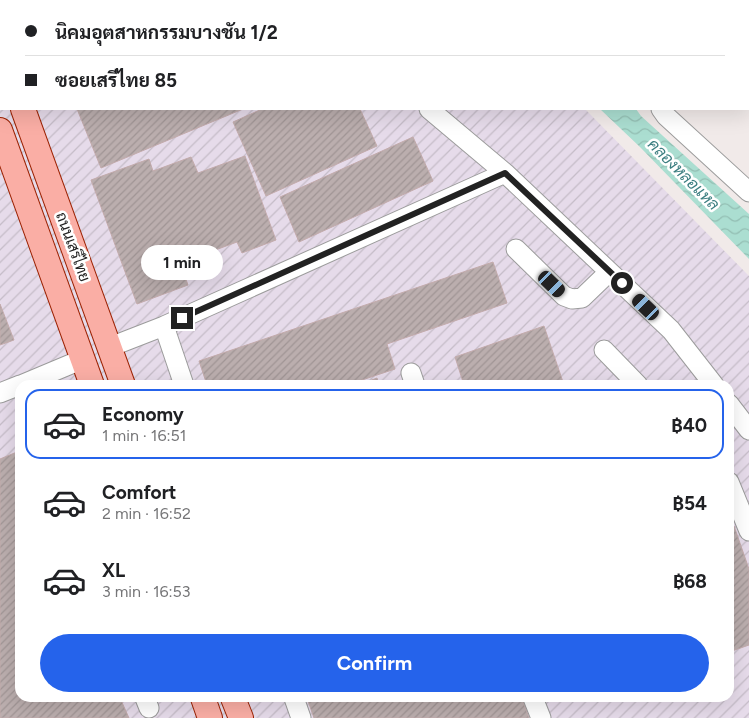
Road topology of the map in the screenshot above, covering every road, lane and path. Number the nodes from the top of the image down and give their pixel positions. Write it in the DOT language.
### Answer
graph roads {
  1 [pos="23,110"];
  2 [pos="430,110"];
  3 [pos="669,111"];
  4 [pos="0,130"];
  5 [pos="505,173"];
  6 [pos="749,192"];
  7 [pos="516,249"];
  8 [pos="609,272"];
  9 [pos="164,326"];
  10 [pos="110,347"];
  11 [pos="604,350"];
  12 [pos="83,359"];
  13 [pos="33,380"];
  14 [pos="90,380"];
  15 [pos="121,380"];
  16 [pos="182,380"];
  17 [pos="633,380"];
  18 [pos="710,380"];
  19 [pos="15,388"];
  20 [pos="0,394"];
  21 [pos="734,410"];
  22 [pos="749,430"];
  23 [pos="734,494"];
  24 [pos="749,531"];
  25 [pos="204,702"];
  26 [pos="235,702"];
  27 [pos="295,702"];
  28 [pos="535,702"];
  29 [pos="210,718"];
  30 [pos="241,718"];
  31 [pos="301,718"];
  32 [pos="541,718"];
  1 -- 10 [label="main road, ถนนเสรีไทย"];
  2 -- 5 [label="street"];
  3 -- 6 [label="street"];
  4 -- 12 [label="main road, ถนนเสรีไทย"];
  5 -- 8 [label="street"];
  5 -- 9 [label="street"];
  7 -- 8 [label="street"];
  8 -- 18 [label="street"];
  9 -- 10 [label="street"];
  9 -- 16 [label="street"];
  10 -- 12 [label="main road"];
  10 -- 15 [label="main road, ถนนเสรีไทย"];
  11 -- 17 [label="street"];
  12 -- 13 [label="street"];
  12 -- 14 [label="main road, ถนนเสรีไทย"];
  19 -- 20 [label="street"];
  21 -- 22 [label="street"];
  23 -- 24 [label="street"];
  25 -- 29 [label="main road"];
  26 -- 30 [label="main road"];
  27 -- 31 [label="street"];
  28 -- 32 [label="street"];
}
